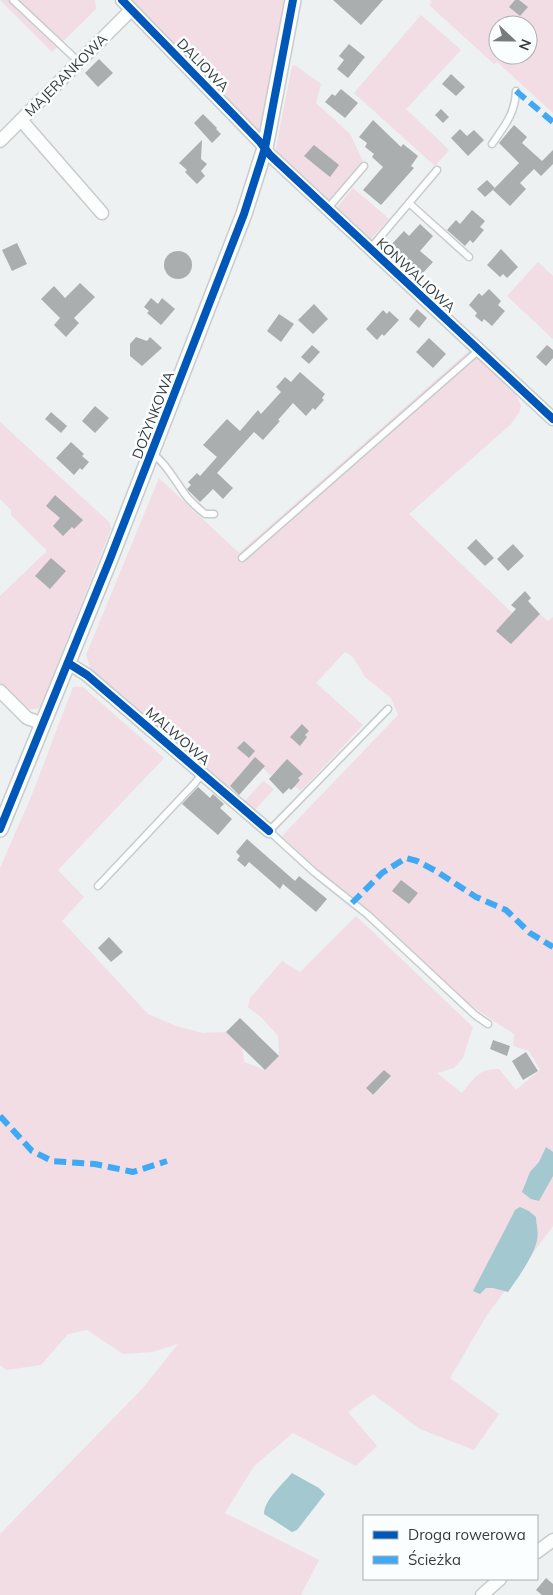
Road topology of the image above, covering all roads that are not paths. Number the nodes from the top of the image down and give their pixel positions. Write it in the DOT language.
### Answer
graph roads {
  1 [pos="13,0"];
  2 [pos="122,0"];
  3 [pos="294,0"];
  4 [pos="131,10"];
  5 [pos="79,62"];
  6 [pos="516,91"];
  7 [pos="21,120"];
  8 [pos="0,141"];
  9 [pos="492,144"];
  10 [pos="265,148"];
  11 [pos="364,166"];
  12 [pos="437,170"];
  13 [pos="409,202"];
  14 [pos="328,208"];
  15 [pos="102,213"];
  16 [pos="370,249"];
  17 [pos="469,257"];
  18 [pos="479,350"];
  19 [pos="553,419"];
  20 [pos="151,453"];
  21 [pos="214,514"];
  22 [pos="242,558"];
  23 [pos="68,663"];
  24 [pos="0,691"];
  25 [pos="388,709"];
  26 [pos="43,724"];
  27 [pos="202,774"];
  28 [pos="0,829"];
  29 [pos="269,831"];
  30 [pos="98,886"];
  31 [pos="488,1024"];
  32 [pos="553,1540"];
  33 [pos="538,1551"];
  34 [pos="499,1580"];
  35 [pos="482,1595"];
  1 -- 5 [label="lane"];
  2 -- 4 [label="street, DALIOWA"];
  3 -- 10 [label="street, DOŻYNKOWA"];
  4 -- 5 [label="street, MAJERANKOWA"];
  4 -- 10 [label="street, DALIOWA"];
  5 -- 7 [label="street, MAJERANKOWA"];
  6 -- 9 [label="lane"];
  7 -- 8 [label="street, MAJERANKOWA"];
  7 -- 15 [label="street"];
  10 -- 14 [label="street, KONWALIOWA"];
  10 -- 20 [label="street, DOŻYNKOWA"];
  11 -- 14 [label="lane"];
  12 -- 13 [label="lane"];
  13 -- 16 [label="lane"];
  13 -- 17 [label="lane"];
  14 -- 16 [label="street, KONWALIOWA"];
  16 -- 18 [label="street, KONWALIOWA"];
  18 -- 19 [label="street, KONWALIOWA"];
  18 -- 22 [label="lane"];
  20 -- 21 [label="lane"];
  20 -- 23 [label="street, DOŻYNKOWA"];
  23 -- 26 [label="street, DOŻYNKOWA"];
  23 -- 27 [label="street, MALWOWA"];
  24 -- 26 [label="street"];
  25 -- 29 [label="lane"];
  26 -- 28 [label="street, DOŻYNKOWA"];
  27 -- 29 [label="street, MALWOWA"];
  27 -- 30 [label="lane"];
  29 -- 31 [label="lane"];
  32 -- 33 [label="street"];
  34 -- 35 [label="street"];
}
